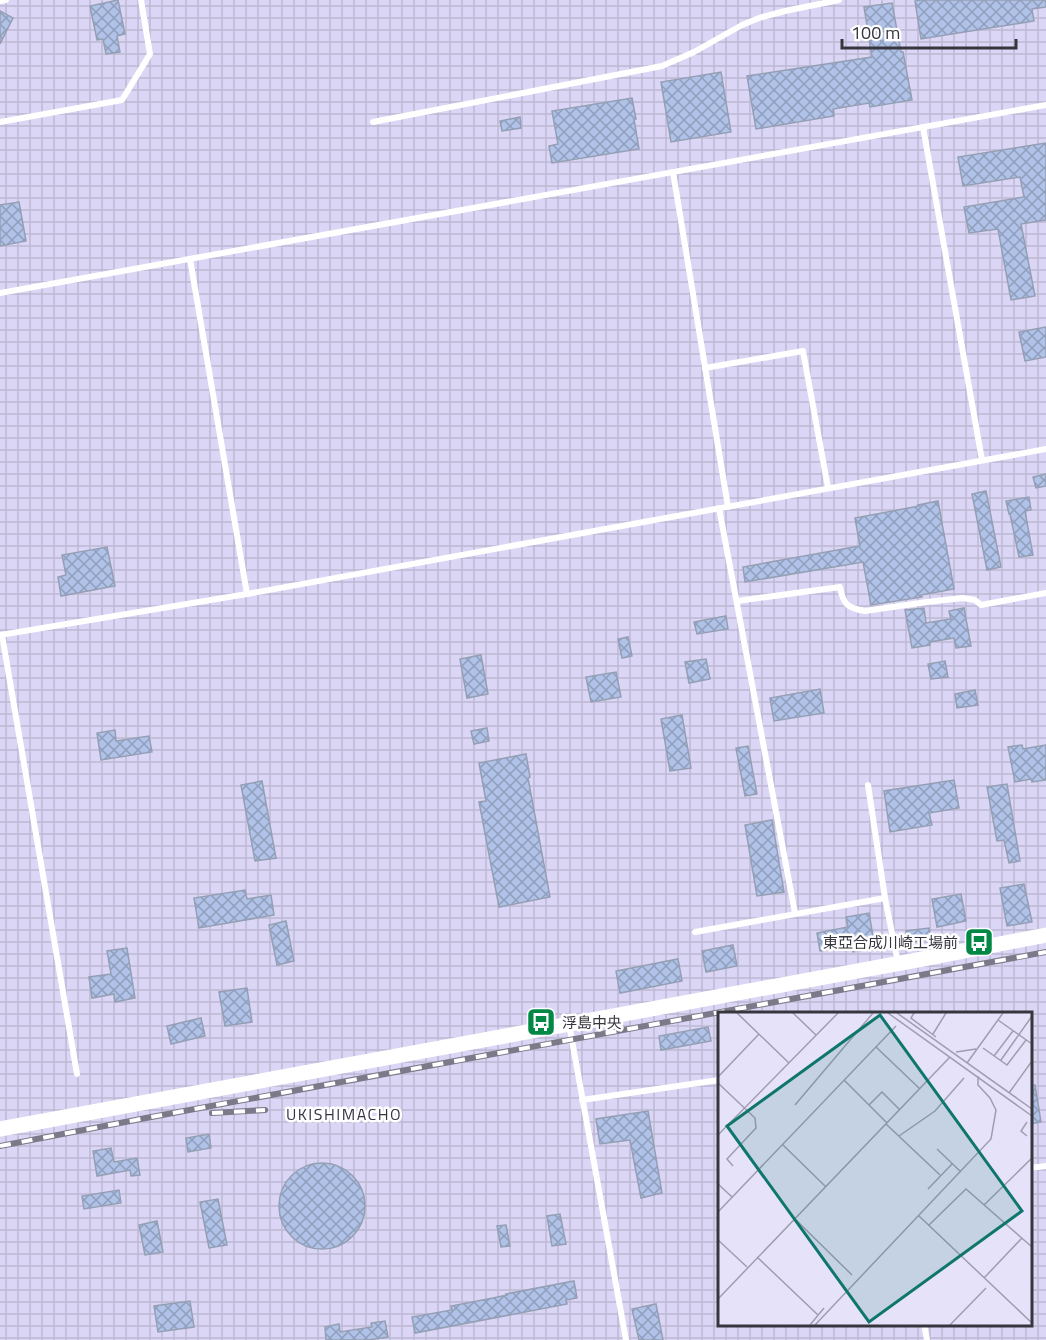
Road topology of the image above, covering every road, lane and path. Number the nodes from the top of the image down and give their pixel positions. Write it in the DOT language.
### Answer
graph roads {
  1 [pos="6,0"];
  2 [pos="141,0"];
  3 [pos="839,0"];
  4 [pos="0,1"];
  5 [pos="1046,105"];
  6 [pos="0,122"];
  7 [pos="373,122"];
  8 [pos="923,127"];
  9 [pos="673,172"];
  10 [pos="190,259"];
  11 [pos="0,293"];
  12 [pos="705,368"];
  13 [pos="1046,448"];
  14 [pos="982,460"];
  15 [pos="828,488"];
  16 [pos="728,507"];
  17 [pos="719,508"];
  18 [pos="1046,593"];
  19 [pos="247,594"];
  20 [pos="736,601"];
  21 [pos="1,635"];
  22 [pos="868,785"];
  23 [pos="885,898"];
  24 [pos="795,913"];
  25 [pos="695,932"];
  26 [pos="1046,935"];
  27 [pos="898,963"];
  28 [pos="569,1024"];
  29 [pos="77,1074"];
  30 [pos="718,1080"];
  31 [pos="582,1100"];
  32 [pos="0,1129"];
  33 [pos="1046,1166"];
  34 [pos="1031,1168"];
  35 [pos="924,1325"];
  36 [pos="626,1340"];
  37 [pos="927,1340"];
  1 -- 4 [label="lane"];
  2 -- 6 [label="lane"];
  3 -- 7 [label="lane"];
  5 -- 8 [label="lane"];
  8 -- 9 [label="lane"];
  8 -- 14 [label="lane"];
  9 -- 10 [label="lane"];
  9 -- 12 [label="lane"];
  10 -- 11 [label="lane"];
  10 -- 19 [label="lane"];
  12 -- 15 [label="lane"];
  12 -- 16 [label="lane"];
  13 -- 14 [label="lane"];
  14 -- 15 [label="lane"];
  15 -- 16 [label="lane"];
  16 -- 17 [label="lane"];
  17 -- 19 [label="lane"];
  17 -- 20 [label="lane"];
  18 -- 20 [label="lane"];
  19 -- 21 [label="lane"];
  20 -- 24 [label="lane"];
  21 -- 29 [label="lane"];
  22 -- 23 [label="lane"];
  23 -- 24 [label="lane"];
  23 -- 27 [label="lane"];
  24 -- 25 [label="lane"];
  26 -- 27 [label="street"];
  27 -- 28 [label="street"];
  28 -- 31 [label="lane"];
  28 -- 32 [label="street"];
  30 -- 31 [label="lane"];
  31 -- 36 [label="lane"];
  33 -- 34 [label="lane"];
  35 -- 37 [label="lane"];
}
